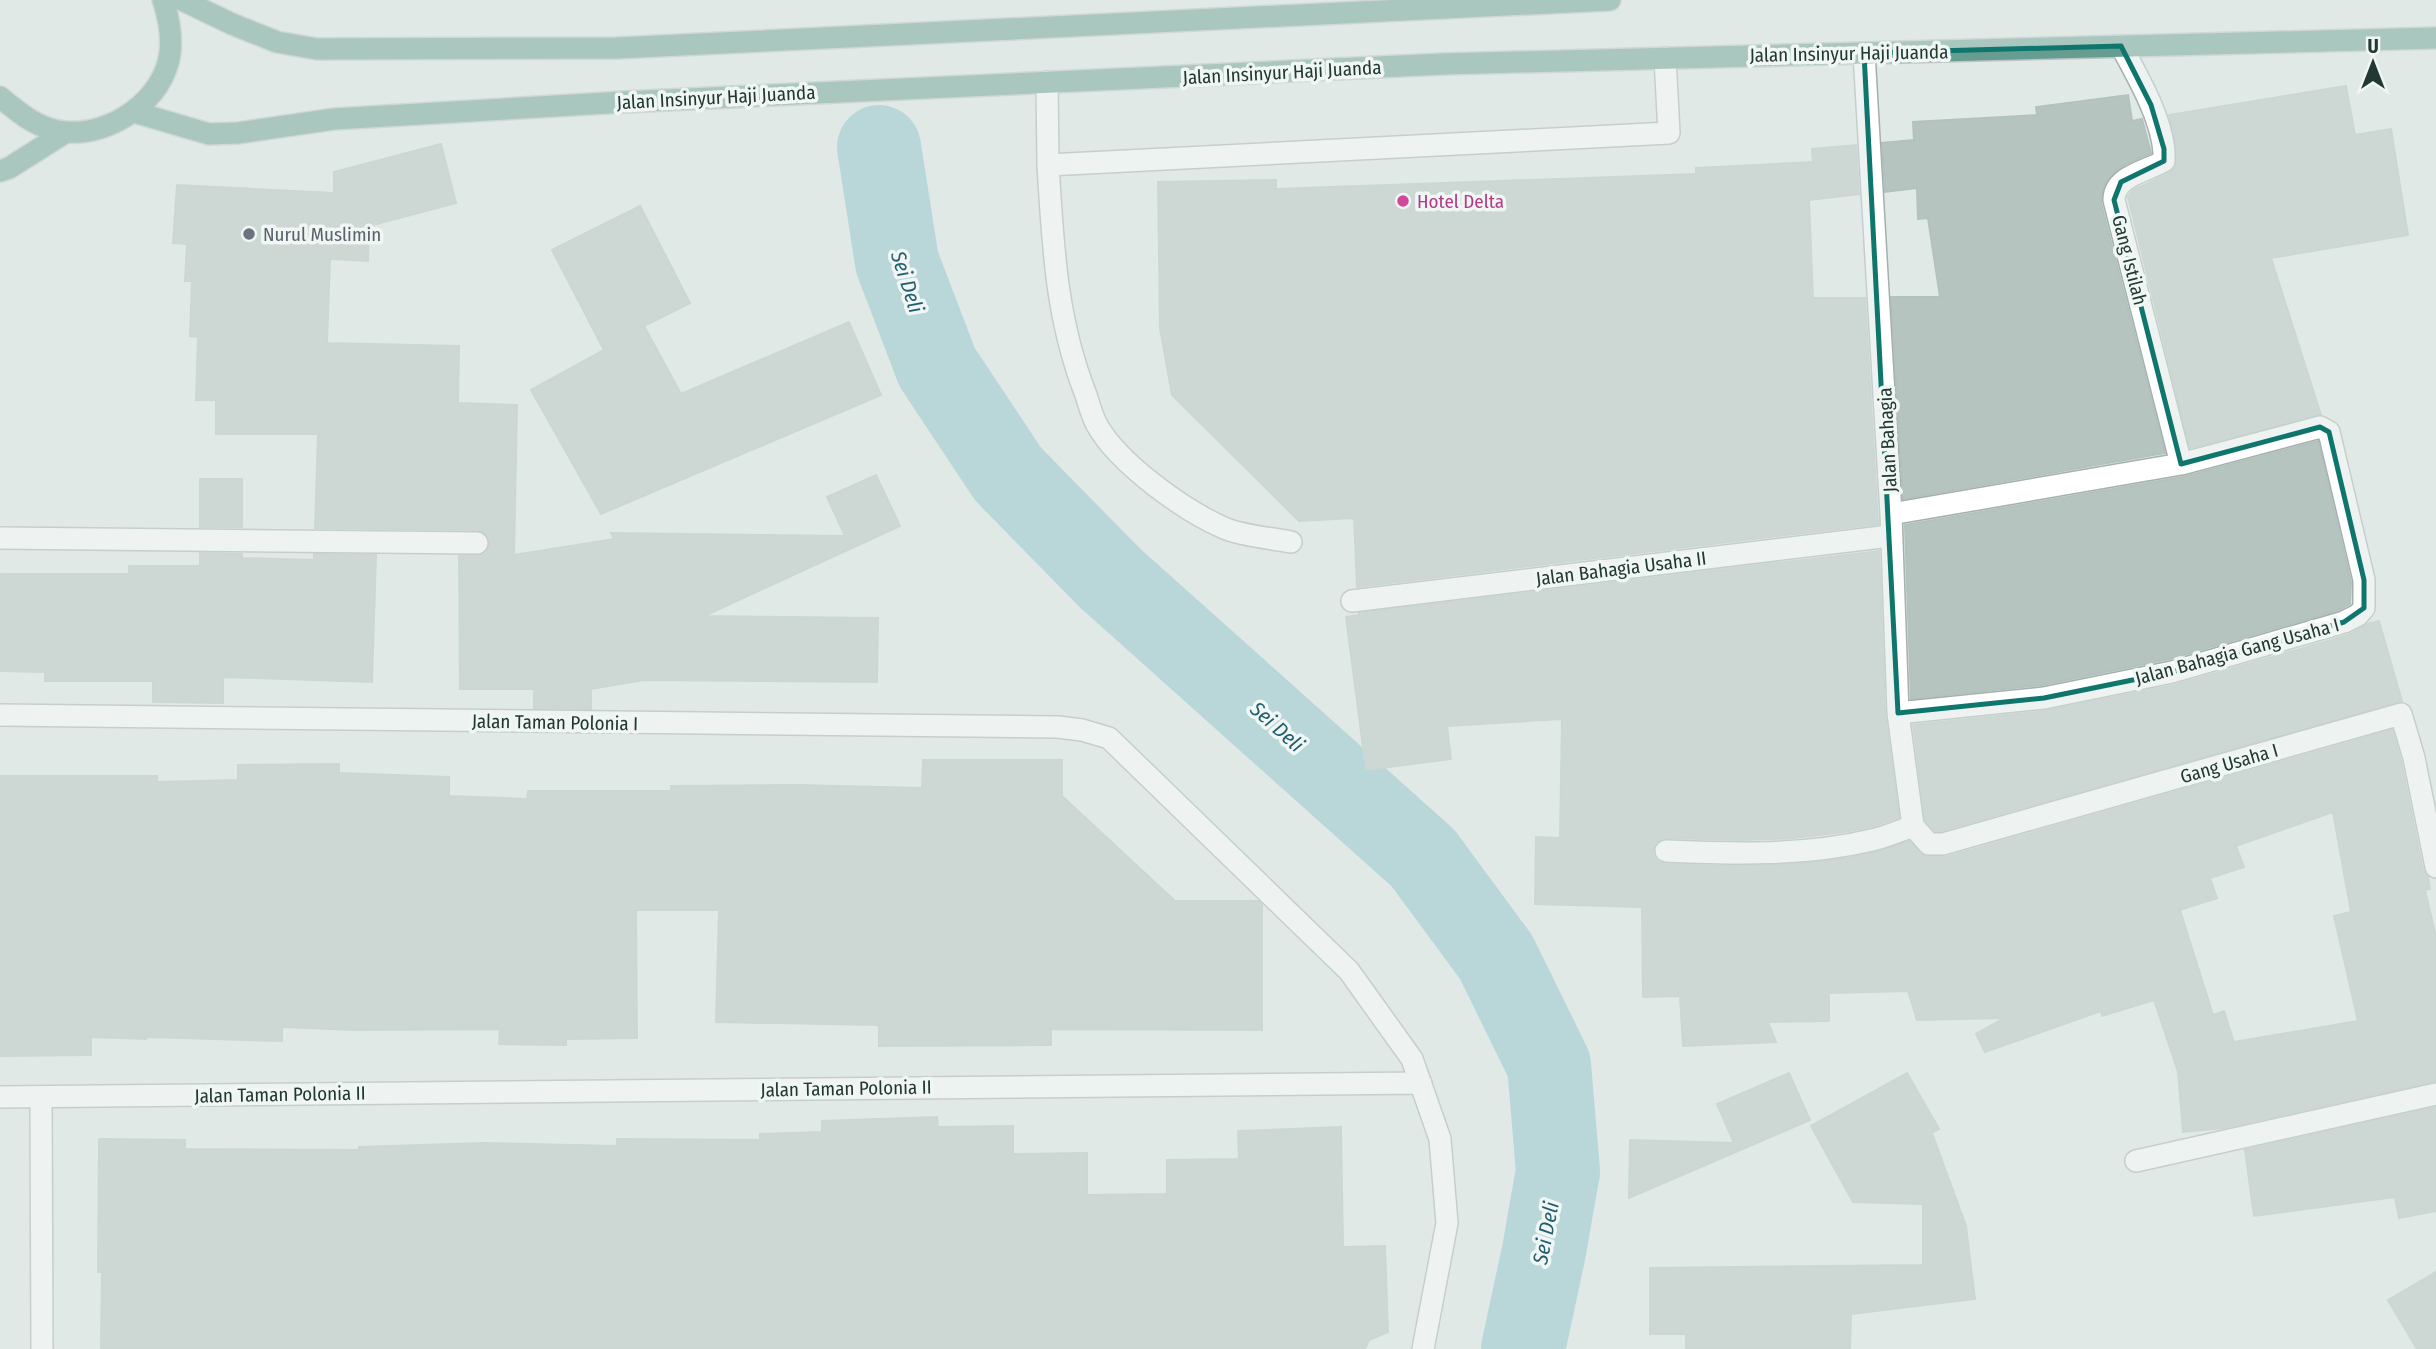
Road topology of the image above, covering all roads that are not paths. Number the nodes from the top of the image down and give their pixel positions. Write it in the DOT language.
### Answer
graph roads {
  1 [pos="163,0"];
  2 [pos="182,0"];
  3 [pos="1610,0"];
  4 [pos="2436,38"];
  5 [pos="2122,46"];
  6 [pos="1864,53"];
  7 [pos="1665,58"];
  8 [pos="1048,82"];
  9 [pos="0,97"];
  10 [pos="134,113"];
  11 [pos="66,132"];
  12 [pos="1048,165"];
  13 [pos="0,171"];
  14 [pos="2181,464"];
  15 [pos="1891,514"];
  16 [pos="1890,536"];
  17 [pos="0,538"];
  18 [pos="1291,542"];
  19 [pos="477,543"];
  20 [pos="1352,601"];
  21 [pos="1898,713"];
  22 [pos="0,715"];
  23 [pos="1913,826"];
  24 [pos="1666,851"];
  25 [pos="2436,867"];
  26 [pos="1421,1083"];
  27 [pos="2436,1094"];
  28 [pos="0,1097"];
  29 [pos="41,1097"];
  30 [pos="2136,1161"];
  31 [pos="42,1349"];
  32 [pos="1423,1349"];
  1 -- 10 [label="main road"];
  2 -- 3 [label="main road"];
  4 -- 5 [label="main road, Jalan Insinyur Haji Juanda"];
  5 -- 6 [label="main road, Jalan Insinyur Haji Juanda"];
  5 -- 14 [label="street, Gang Istilah"];
  6 -- 7 [label="main road, Jalan Insinyur Haji Juanda"];
  6 -- 15 [label="street, Jalan Bahagia"];
  7 -- 8 [label="main road, Jalan Insinyur Haji Juanda"];
  7 -- 12 [label="street"];
  8 -- 10 [label="main road, Jalan Insinyur Haji Juanda"];
  8 -- 12 [label="street"];
  9 -- 11 [label="main road"];
  10 -- 11 [label="main road"];
  11 -- 13 [label="main road"];
  12 -- 18 [label="street"];
  14 -- 15 [label="street, Jalan Bahagia Gang Usaha I"];
  14 -- 21 [label="street, Jalan Bahagia Gang Usaha I"];
  15 -- 16 [label="street, Jalan Bahagia"];
  16 -- 20 [label="street, Jalan Bahagia Usaha II"];
  16 -- 21 [label="street, Jalan Bahagia"];
  17 -- 19 [label="street"];
  21 -- 23 [label="street, Jalan Bahagia"];
  22 -- 26 [label="street, Jalan Taman Polonia I"];
  23 -- 24 [label="street"];
  23 -- 25 [label="street, Gang Usaha I"];
  26 -- 29 [label="street, Jalan Taman Polonia II"];
  26 -- 32 [label="street"];
  27 -- 30 [label="street"];
  28 -- 29 [label="street, Jalan Taman Polonia II"];
  29 -- 31 [label="street"];
}
